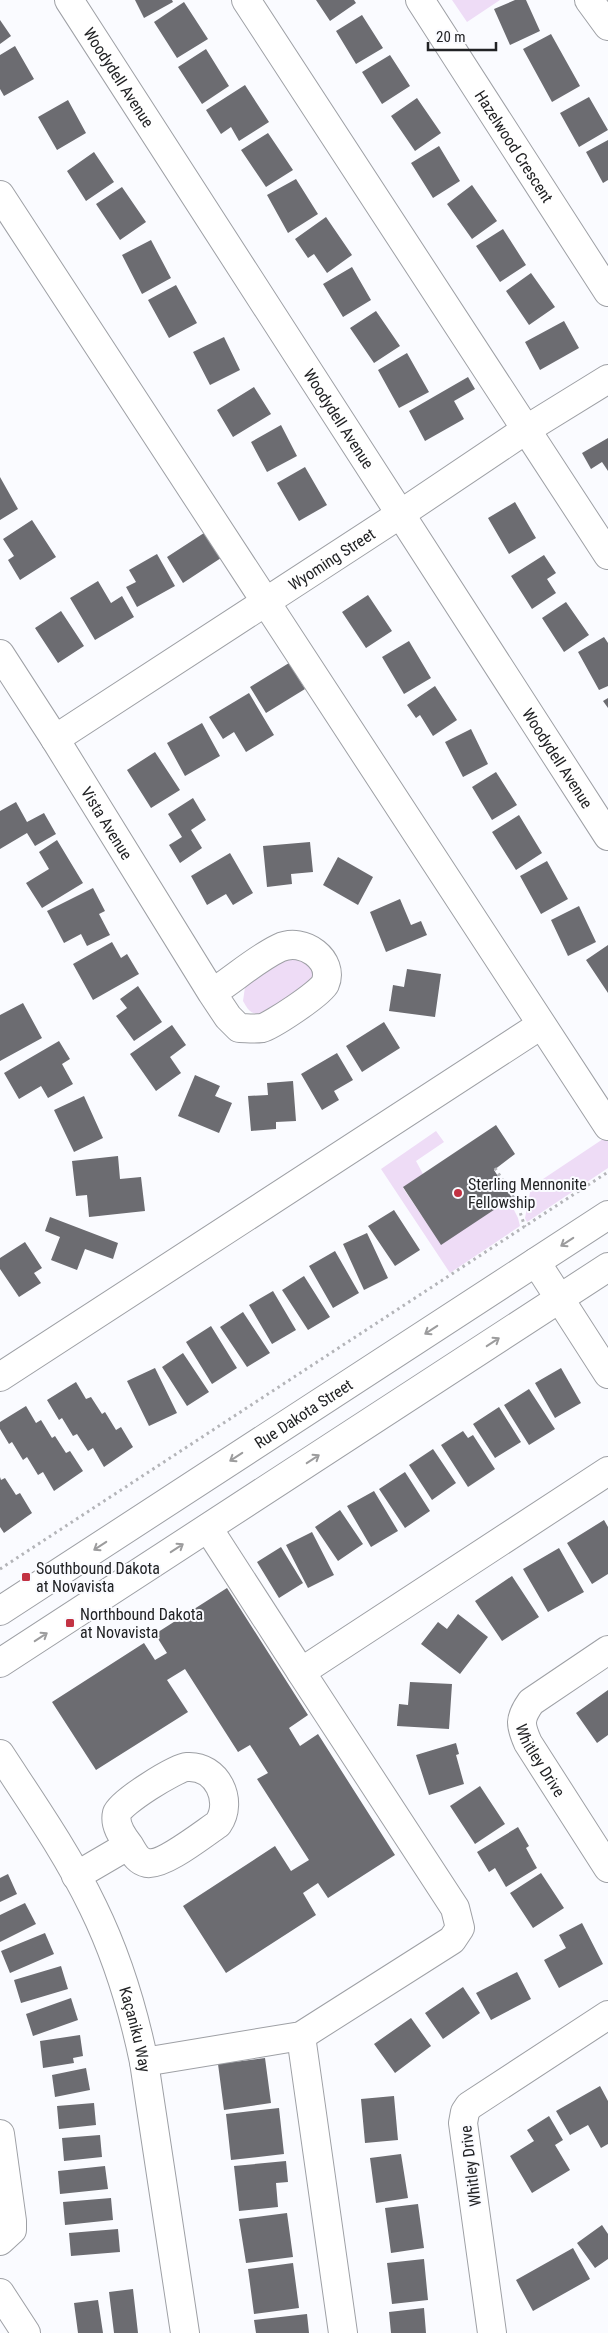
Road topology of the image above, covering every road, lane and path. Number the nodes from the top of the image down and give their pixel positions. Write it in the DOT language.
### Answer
graph roads {
  1 [pos="69,0"];
  2 [pos="246,0"];
  3 [pos="420,0"];
  4 [pos="589,0"];
  5 [pos="608,26"];
  6 [pos="0,195"];
  7 [pos="608,292"];
  8 [pos="608,379"];
  9 [pos="527,429"];
  10 [pos="399,515"];
  11 [pos="608,555"];
  12 [pos="264,601"];
  13 [pos="0,654"];
  14 [pos="55,739"];
  15 [pos="608,836"];
  16 [pos="212,993"];
  17 [pos="542,1025"];
  18 [pos="608,1126"];
  19 [pos="495,1168"];
  20 [pos="608,1172"];
  21 [pos="608,1215"];
  22 [pos="525,1226"];
  23 [pos="536,1262"];
  24 [pos="608,1267"];
  25 [pos="559,1299"];
  26 [pos="608,1374"];
  27 [pos="0,1377"];
  28 [pos="608,1471"];
  29 [pos="208,1528"];
  30 [pos="0,1569"];
  31 [pos="0,1611"];
  32 [pos="608,1650"];
  33 [pos="0,1663"];
  34 [pos="301,1672"];
  35 [pos="0,1754"];
  36 [pos="129,1845"];
  37 [pos="608,1868"];
  38 [pos="76,1876"];
  39 [pos="608,2015"];
  40 [pos="301,2036"];
  41 [pos="144,2062"];
  42 [pos="0,2134"];
  43 [pos="0,2241"];
  44 [pos="0,2293"];
  45 [pos="26,2333"];
  46 [pos="185,2333"];
  47 [pos="343,2333"];
  48 [pos="492,2333"];
  1 -- 10 [label="street, Woodydell Avenue"];
  2 -- 9 [label="street"];
  3 -- 7 [label="street, Hazelwood Crescent"];
  4 -- 5 [label="street"];
  6 -- 12 [label="street"];
  8 -- 9 [label="street, Wyoming Street"];
  9 -- 10 [label="street, Wyoming Street"];
  9 -- 11 [label="street"];
  10 -- 12 [label="street, Wyoming Street"];
  10 -- 15 [label="street, Woodydell Avenue"];
  12 -- 14 [label="street, Wyoming Street"];
  12 -- 17 [label="street"];
  13 -- 14 [label="street, Vista Avenue"];
  14 -- 16 [label="street, Vista Avenue"];
  17 -- 18 [label="street"];
  17 -- 27 [label="street"];
  19 -- 22 [label="path"];
  20 -- 22 [label="path"];
  21 -- 23 [label="street, Rue Dakota Street, one-way"];
  22 -- 30 [label="path"];
  23 -- 25 [label="street"];
  23 -- 31 [label="street, Rue Dakota Street, one-way"];
  24 -- 25 [label="street"];
  25 -- 26 [label="street"];
  29 -- 25 [label="street, one-way"];
  28 -- 34 [label="street"];
  33 -- 29 [label="street, one-way"];
  29 -- 34 [label="street"];
  32 -- 37 [label="street, Whitley Drive"];
  34 -- 40 [label="street"];
  35 -- 38 [label="street, Kaçaniku Way"];
  36 -- 38 [label="street"];
  38 -- 41 [label="street, Kaçaniku Way"];
  39 -- 48 [label="street, Whitley Drive"];
  40 -- 41 [label="street"];
  40 -- 47 [label="street"];
  41 -- 46 [label="street, Kaçaniku Way"];
  42 -- 43 [label="street"];
  44 -- 45 [label="street"];
}
